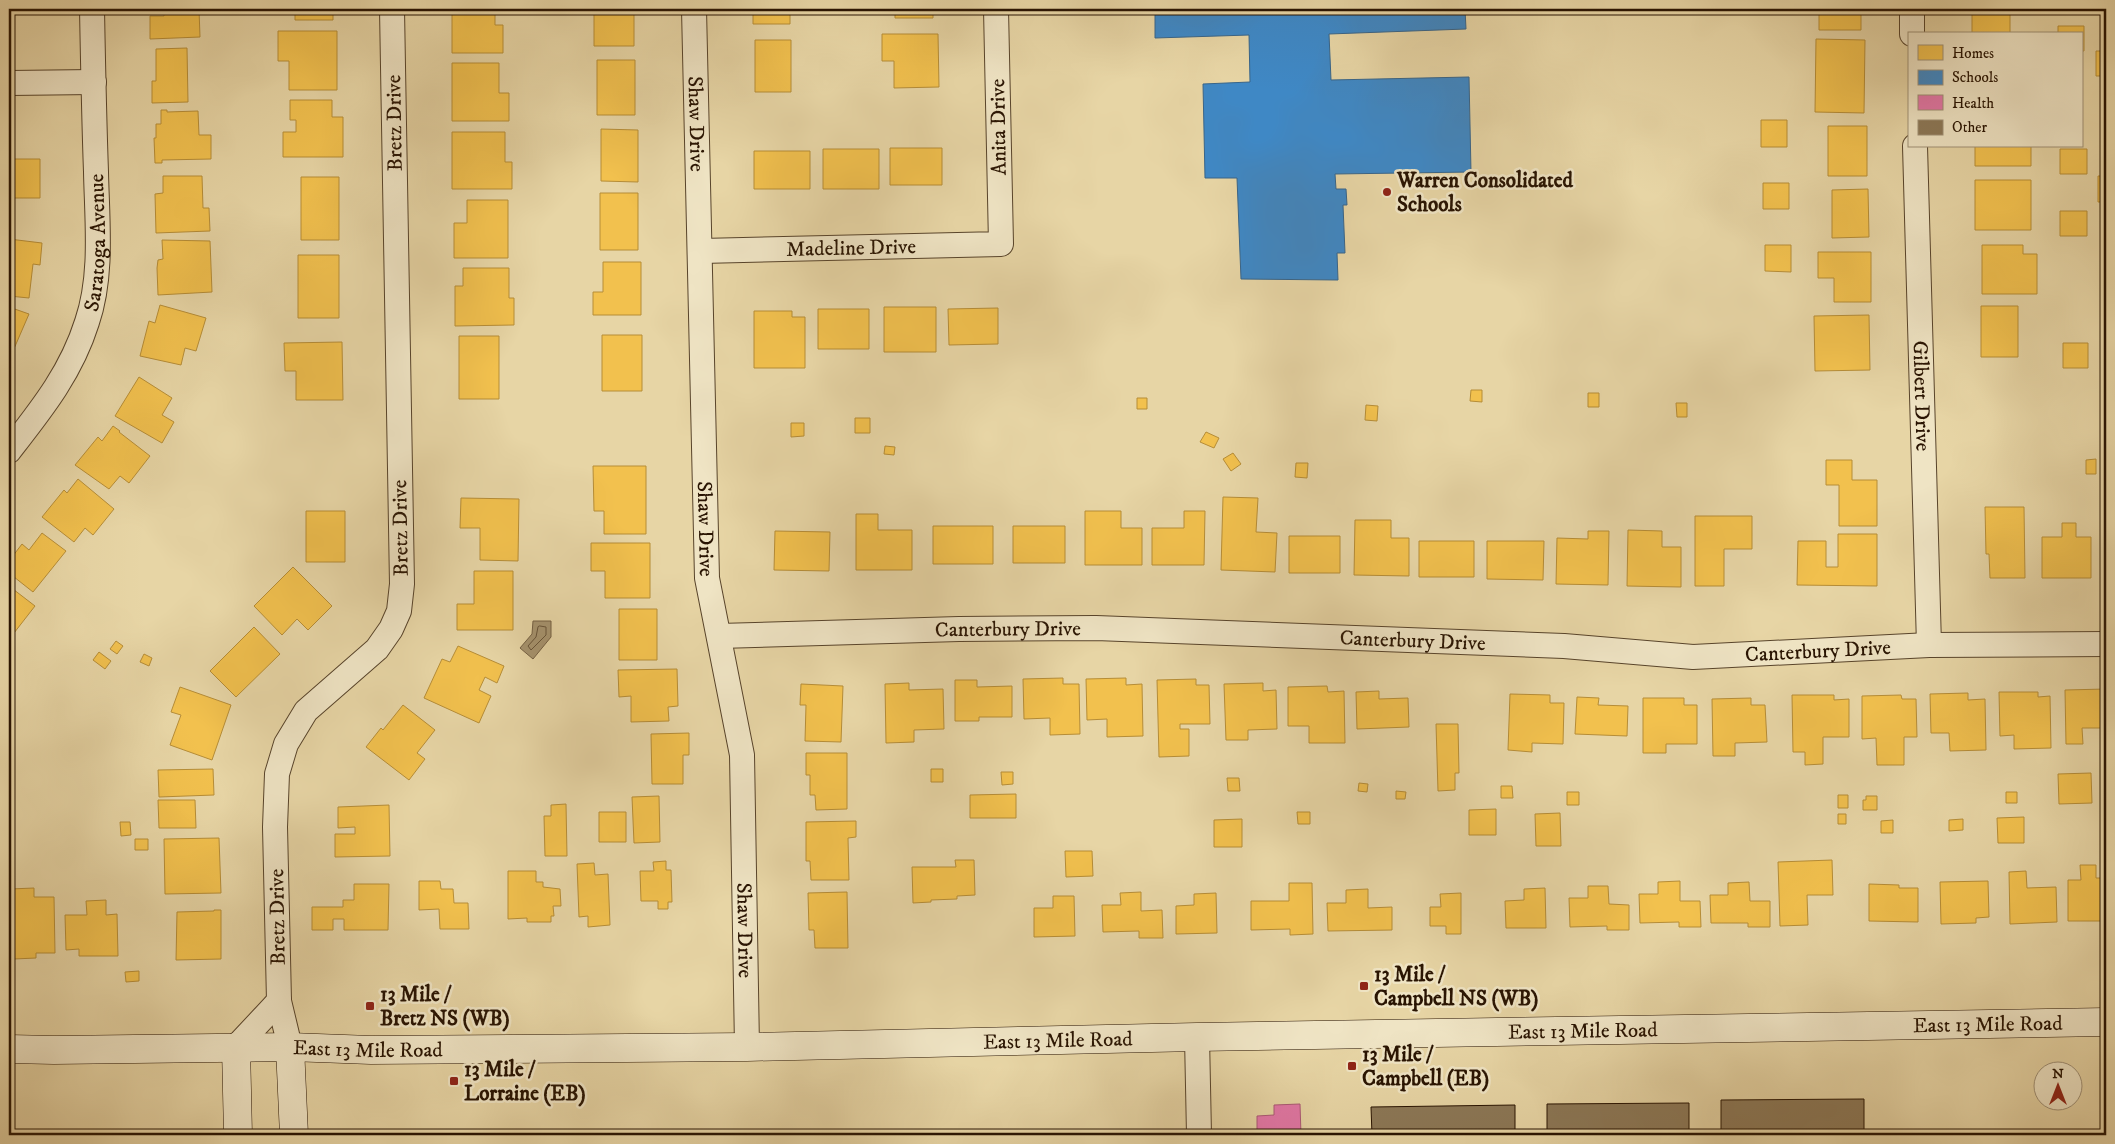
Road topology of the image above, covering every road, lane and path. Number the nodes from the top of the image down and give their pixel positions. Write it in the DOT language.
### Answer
graph roads {
  1 [pos="92,9"];
  2 [pos="392,9"];
  3 [pos="694,9"];
  4 [pos="996,9"];
  5 [pos="1912,9"];
  6 [pos="1912,32"];
  7 [pos="94,82"];
  8 [pos="9,83"];
  9 [pos="1915,148"];
  10 [pos="1001,244"];
  11 [pos="701,251"];
  12 [pos="9,451"];
  13 [pos="719,636"];
  14 [pos="2106,644"];
  15 [pos="1928,645"];
  16 [pos="279,1001"];
  17 [pos="2106,1022"];
  18 [pos="1196,1037"];
  19 [pos="236,1047"];
  20 [pos="290,1047"];
  21 [pos="747,1047"];
  22 [pos="9,1049"];
  23 [pos="238,1135"];
  24 [pos="294,1135"];
  25 [pos="1198,1135"];
  1 -- 7 [label="street, Saratoga Avenue"];
  2 -- 16 [label="street, Bretz Drive"];
  3 -- 11 [label="street, Shaw Drive"];
  4 -- 10 [label="street, Anita Drive"];
  5 -- 6 [label="street"];
  7 -- 8 [label="street"];
  7 -- 12 [label="street, Saratoga Avenue"];
  9 -- 15 [label="street, Gilbert Drive"];
  10 -- 11 [label="street, Madeline Drive"];
  11 -- 13 [label="street, Shaw Drive"];
  13 -- 15 [label="street, Canterbury Drive"];
  13 -- 21 [label="street, Shaw Drive"];
  14 -- 15 [label="street, Canterbury Drive"];
  16 -- 19 [label="street"];
  16 -- 20 [label="street, Bretz Drive"];
  17 -- 18 [label="main road, East 13 Mile Road"];
  18 -- 21 [label="main road, East 13 Mile Road"];
  18 -- 25 [label="street"];
  19 -- 20 [label="main road, East 13 Mile Road"];
  19 -- 22 [label="main road, East 13 Mile Road"];
  19 -- 23 [label="main road"];
  20 -- 21 [label="main road, East 13 Mile Road"];
  20 -- 24 [label="main road"];
}
